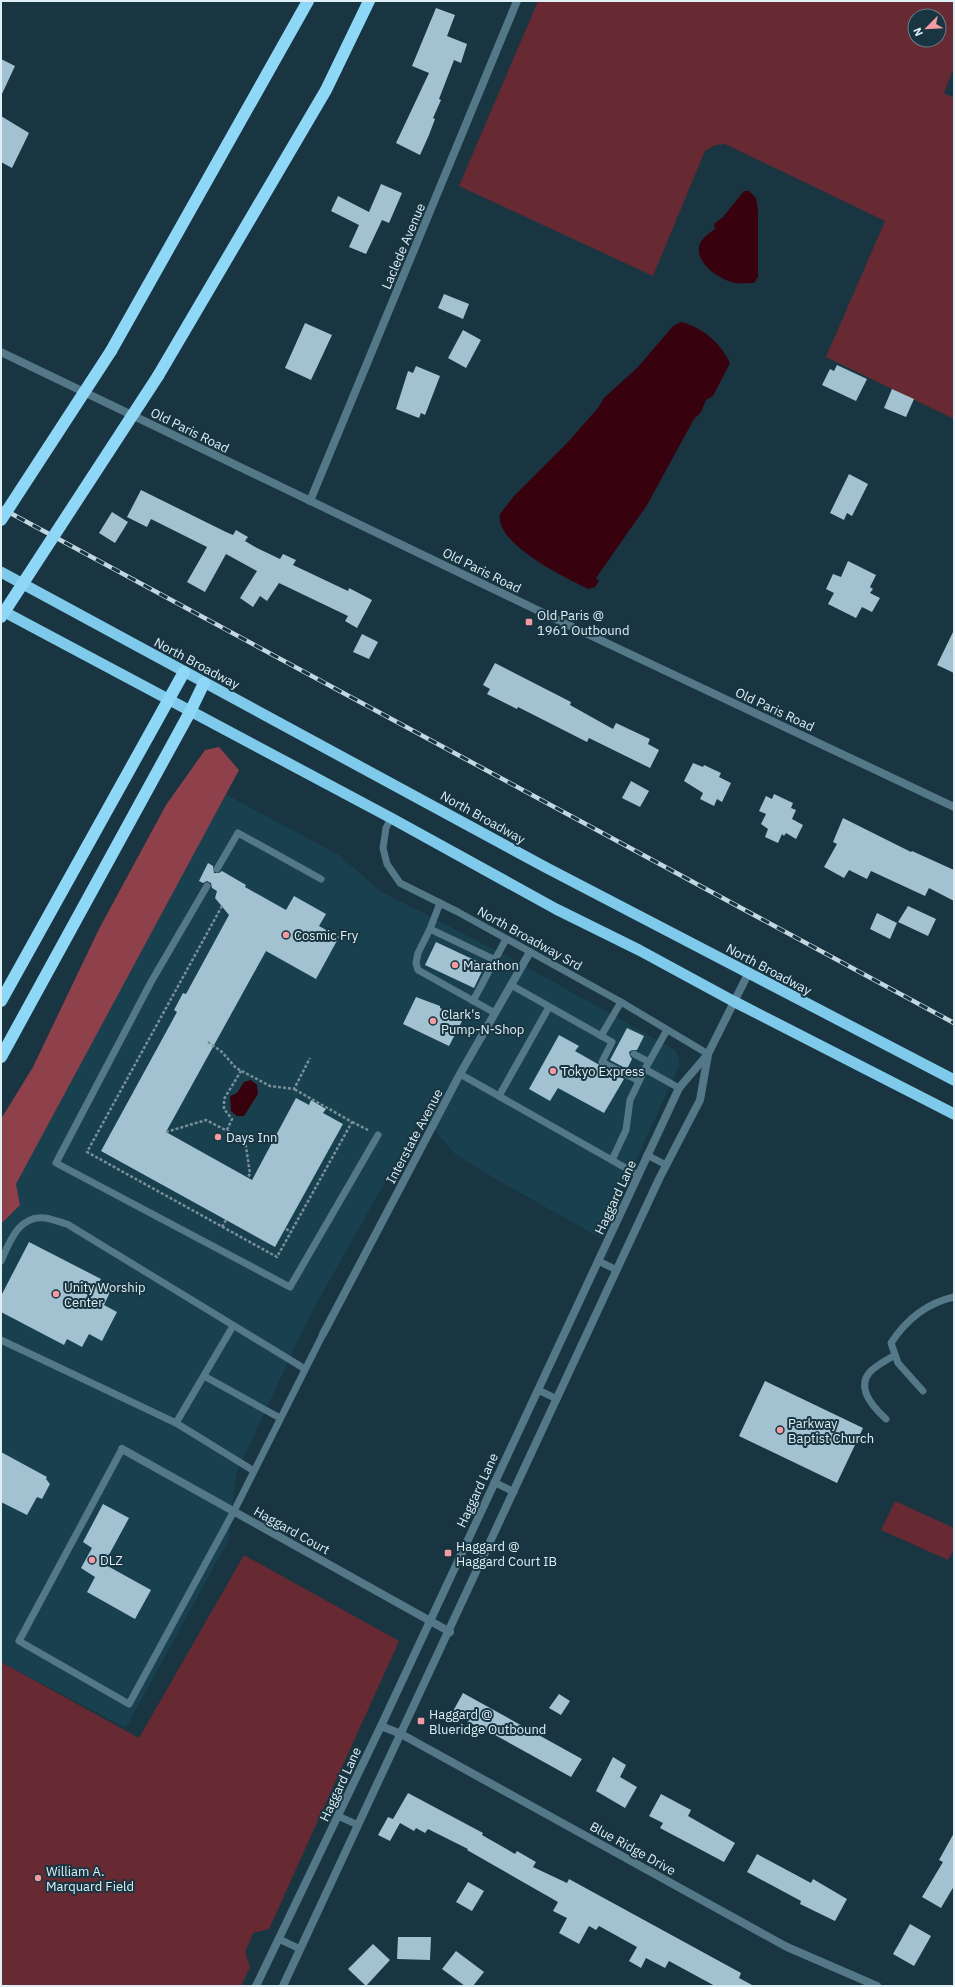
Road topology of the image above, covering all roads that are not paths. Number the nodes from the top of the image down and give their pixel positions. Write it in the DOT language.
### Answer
graph roads {
  1 [pos="308,1"];
  2 [pos="369,1"];
  3 [pos="517,1"];
  4 [pos="1,352"];
  5 [pos="310,501"];
  6 [pos="1,520"];
  7 [pos="1,572"];
  8 [pos="1,610"];
  9 [pos="1,617"];
  10 [pos="184,672"];
  11 [pos="204,683"];
  12 [pos="170,701"];
  13 [pos="190,712"];
  14 [pos="954,807"];
  15 [pos="391,818"];
  16 [pos="217,869"];
  17 [pos="321,879"];
  18 [pos="207,886"];
  19 [pos="440,903"];
  20 [pos="430,929"];
  21 [pos="506,939"];
  22 [pos="530,952"];
  23 [pos="495,960"];
  24 [pos="748,974"];
  25 [pos="511,985"];
  26 [pos="1,1001"];
  27 [pos="473,1001"];
  28 [pos="734,1001"];
  29 [pos="621,1002"];
  30 [pos="549,1007"];
  31 [pos="495,1013"];
  32 [pos="667,1030"];
  33 [pos="601,1036"];
  34 [pos="634,1054"];
  35 [pos="708,1054"];
  36 [pos="1,1057"];
  37 [pos="649,1062"];
  38 [pos="645,1069"];
  39 [pos="460,1074"];
  40 [pos="954,1080"];
  41 [pos="639,1081"];
  42 [pos="679,1088"];
  43 [pos="499,1096"];
  44 [pos="954,1114"];
  45 [pos="378,1135"];
  46 [pos="648,1155"];
  47 [pos="612,1160"];
  48 [pos="666,1165"];
  49 [pos="638,1174"];
  50 [pos="1,1261"];
  51 [pos="598,1261"];
  52 [pos="617,1270"];
  53 [pos="954,1297"];
  54 [pos="233,1326"];
  55 [pos="323,1334"];
  56 [pos="1,1340"];
  57 [pos="895,1355"];
  58 [pos="305,1369"];
  59 [pos="204,1376"];
  60 [pos="538,1390"];
  61 [pos="923,1391"];
  62 [pos="558,1399"];
  63 [pos="280,1418"];
  64 [pos="886,1419"];
  65 [pos="176,1423"];
  66 [pos="122,1449"];
  67 [pos="254,1471"];
  68 [pos="494,1482"];
  69 [pos="514,1492"];
  70 [pos="234,1511"];
  71 [pos="429,1621"];
  72 [pos="450,1632"];
  73 [pos="381,1726"];
  74 [pos="401,1734"];
  75 [pos="338,1816"];
  76 [pos="358,1826"];
  77 [pos="279,1939"];
  78 [pos="300,1949"];
  79 [pos="256,1986"];
  80 [pos="283,1986"];
  81 [pos="877,1986"];
  1 -- 6 [label="highway, bridge"];
  2 -- 9 [label="highway, bridge"];
  3 -- 5 [label="street, Laclede Avenue"];
  4 -- 5 [label="street, Old Paris Road"];
  5 -- 14 [label="street, Old Paris Road"];
  7 -- 10 [label="highway, North Broadway"];
  8 -- 12 [label="highway"];
  10 -- 11 [label="highway, North Broadway"];
  10 -- 12 [label="highway"];
  11 -- 13 [label="highway"];
  11 -- 24 [label="highway, North Broadway"];
  12 -- 13 [label="highway"];
  12 -- 26 [label="highway"];
  13 -- 15 [label="highway"];
  13 -- 36 [label="highway"];
  15 -- 19 [label="lane, North Broadway Srd"];
  15 -- 28 [label="highway"];
  16 -- 17 [label="lane"];
  18 -- 45 [label="lane"];
  19 -- 20 [label="lane"];
  19 -- 21 [label="lane, North Broadway Srd"];
  20 -- 23 [label="lane"];
  20 -- 27 [label="lane"];
  21 -- 22 [label="lane, North Broadway Srd"];
  21 -- 23 [label="lane"];
  22 -- 25 [label="street, Interstate Avenue"];
  22 -- 29 [label="lane, North Broadway Srd"];
  23 -- 27 [label="lane"];
  24 -- 28 [label="street, Haggard Lane"];
  24 -- 40 [label="highway, North Broadway"];
  25 -- 30 [label="lane"];
  25 -- 31 [label="street, Interstate Avenue"];
  27 -- 31 [label="lane"];
  28 -- 35 [label="street, Haggard Lane"];
  28 -- 44 [label="highway"];
  29 -- 32 [label="lane, North Broadway Srd"];
  29 -- 33 [label="lane"];
  30 -- 33 [label="lane"];
  30 -- 43 [label="lane"];
  31 -- 39 [label="street, Interstate Avenue"];
  32 -- 35 [label="lane, North Broadway Srd"];
  32 -- 37 [label="lane"];
  33 -- 41 [label="lane"];
  34 -- 37 [label="lane"];
  35 -- 42 [label="street, Haggard Lane"];
  35 -- 48 [label="street, Haggard Lane"];
  37 -- 38 [label="lane"];
  38 -- 41 [label="lane"];
  38 -- 42 [label="lane"];
  39 -- 43 [label="lane"];
  39 -- 55 [label="street, Interstate Avenue"];
  41 -- 47 [label="lane"];
  42 -- 46 [label="street, Haggard Lane"];
  43 -- 47 [label="lane"];
  46 -- 48 [label="lane"];
  46 -- 49 [label="street, Haggard Lane"];
  47 -- 49 [label="lane"];
  48 -- 52 [label="street, Haggard Lane"];
  49 -- 51 [label="street, Haggard Lane"];
  50 -- 54 [label="lane"];
  51 -- 52 [label="lane"];
  51 -- 60 [label="street, Haggard Lane"];
  52 -- 62 [label="street, Haggard Lane"];
  53 -- 57 [label="lane"];
  54 -- 58 [label="lane"];
  54 -- 59 [label="lane"];
  55 -- 58 [label="lane"];
  56 -- 65 [label="lane"];
  57 -- 61 [label="lane"];
  57 -- 64 [label="lane"];
  58 -- 63 [label="lane"];
  59 -- 63 [label="lane"];
  59 -- 65 [label="lane"];
  60 -- 62 [label="lane"];
  60 -- 68 [label="street, Haggard Lane"];
  62 -- 69 [label="street, Haggard Lane"];
  63 -- 67 [label="lane"];
  65 -- 67 [label="lane"];
  66 -- 70 [label="street, Haggard Court"];
  66 -- 70 [label="lane"];
  67 -- 70 [label="lane"];
  68 -- 69 [label="lane"];
  68 -- 71 [label="street, Haggard Lane"];
  69 -- 72 [label="street, Haggard Lane"];
  70 -- 71 [label="street, Haggard Court"];
  71 -- 72 [label="street, Haggard Court"];
  71 -- 73 [label="street, Haggard Lane"];
  72 -- 74 [label="street, Haggard Lane"];
  73 -- 74 [label="street, Blue Ridge Drive"];
  73 -- 75 [label="street, Haggard Lane"];
  74 -- 76 [label="street, Haggard Lane"];
  74 -- 81 [label="street, Blue Ridge Drive"];
  75 -- 76 [label="lane"];
  75 -- 77 [label="street, Haggard Lane"];
  76 -- 78 [label="street, Haggard Lane"];
  77 -- 78 [label="lane"];
  77 -- 79 [label="street, Haggard Lane"];
  78 -- 80 [label="street, Haggard Lane"];
}
